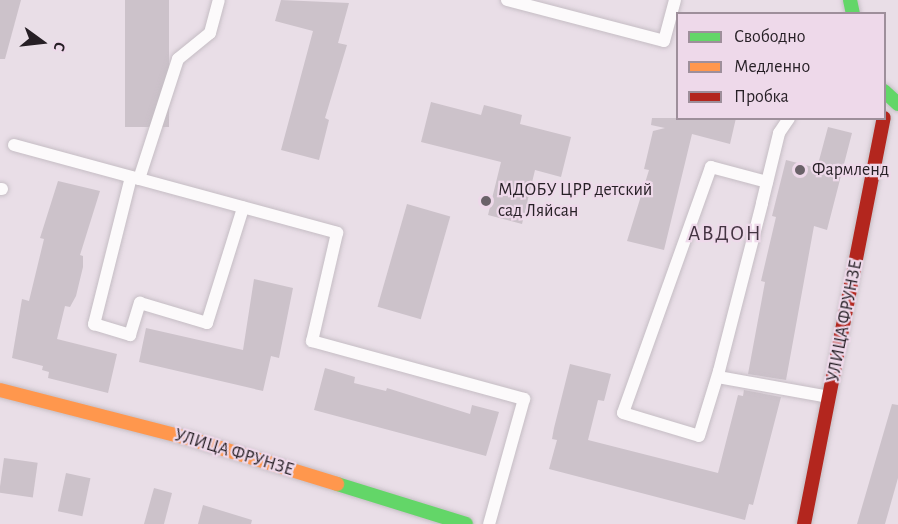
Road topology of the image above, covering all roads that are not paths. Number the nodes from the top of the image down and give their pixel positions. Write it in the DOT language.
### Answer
graph roads {
  1 [pos="219,0"];
  2 [pos="507,0"];
  3 [pos="675,0"];
  4 [pos="886,92"];
  5 [pos="898,104"];
  6 [pos="788,120"];
  7 [pos="884,120"];
  8 [pos="14,145"];
  9 [pos="135,178"];
  10 [pos="767,182"];
  11 [pos="243,208"];
  12 [pos="718,377"];
  13 [pos="0,390"];
  14 [pos="830,397"];
  15 [pos="466,524"];
  16 [pos="489,524"];
  17 [pos="804,524"];
  1 -- 9 [label="lane"];
  2 -- 3 [label="lane"];
  4 -- 5 [label="street"];
  6 -- 10 [label="lane"];
  7 -- 14 [label="street, УЛИЦА ФРУНЗЕ"];
  8 -- 9 [label="lane"];
  9 -- 11 [label="lane"];
  9 -- 11 [label="lane"];
  10 -- 12 [label="lane"];
  10 -- 12 [label="lane"];
  11 -- 16 [label="lane"];
  12 -- 14 [label="lane"];
  13 -- 15 [label="street, УЛИЦА ФРУНЗЕ"];
  14 -- 17 [label="street, УЛИЦА ФРУНЗЕ"];
}
